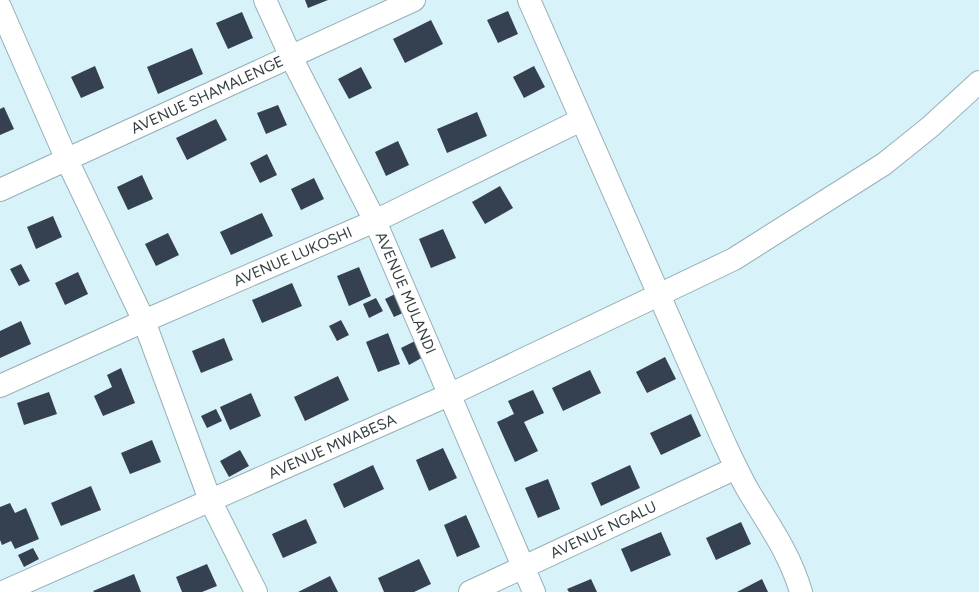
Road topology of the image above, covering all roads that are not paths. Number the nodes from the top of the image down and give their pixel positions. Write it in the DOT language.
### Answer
graph roads {
  1 [pos="265,0"];
  2 [pos="414,0"];
  3 [pos="529,0"];
  4 [pos="0,7"];
  5 [pos="290,57"];
  6 [pos="979,82"];
  7 [pos="581,120"];
  8 [pos="67,160"];
  9 [pos="0,190"];
  10 [pos="375,221"];
  11 [pos="658,294"];
  12 [pos="144,321"];
  13 [pos="0,386"];
  14 [pos="451,394"];
  15 [pos="736,468"];
  16 [pos="210,500"];
  17 [pos="524,568"];
  18 [pos="3,592"];
  19 [pos="256,592"];
  20 [pos="470,592"];
  21 [pos="534,592"];
  22 [pos="800,592"];
  1 -- 5 [label="street, AVENUE MULANDI"];
  2 -- 5 [label="street, AVENUE SHAMALENGE"];
  3 -- 7 [label="street"];
  4 -- 8 [label="street"];
  5 -- 8 [label="street, AVENUE SHAMALENGE"];
  5 -- 10 [label="street, AVENUE MULANDI"];
  6 -- 11 [label="street, AVENUE MWABESA"];
  7 -- 10 [label="street, AVENUE LUKOSHI"];
  7 -- 11 [label="street"];
  8 -- 9 [label="street, AVENUE SHAMALENGE"];
  8 -- 12 [label="street"];
  10 -- 12 [label="street, AVENUE LUKOSHI"];
  10 -- 14 [label="street, AVENUE MULANDI"];
  11 -- 14 [label="street, AVENUE MWABESA"];
  11 -- 15 [label="street"];
  12 -- 13 [label="street, AVENUE LUKOSHI"];
  12 -- 16 [label="street"];
  14 -- 16 [label="street, AVENUE MWABESA"];
  14 -- 17 [label="street, AVENUE MULANDI"];
  15 -- 17 [label="street, AVENUE NGALU"];
  15 -- 22 [label="street"];
  16 -- 18 [label="street, AVENUE MWABESA"];
  16 -- 19 [label="street"];
  17 -- 20 [label="street, AVENUE NGALU"];
  17 -- 21 [label="street, AVENUE MULANDI"];
}
